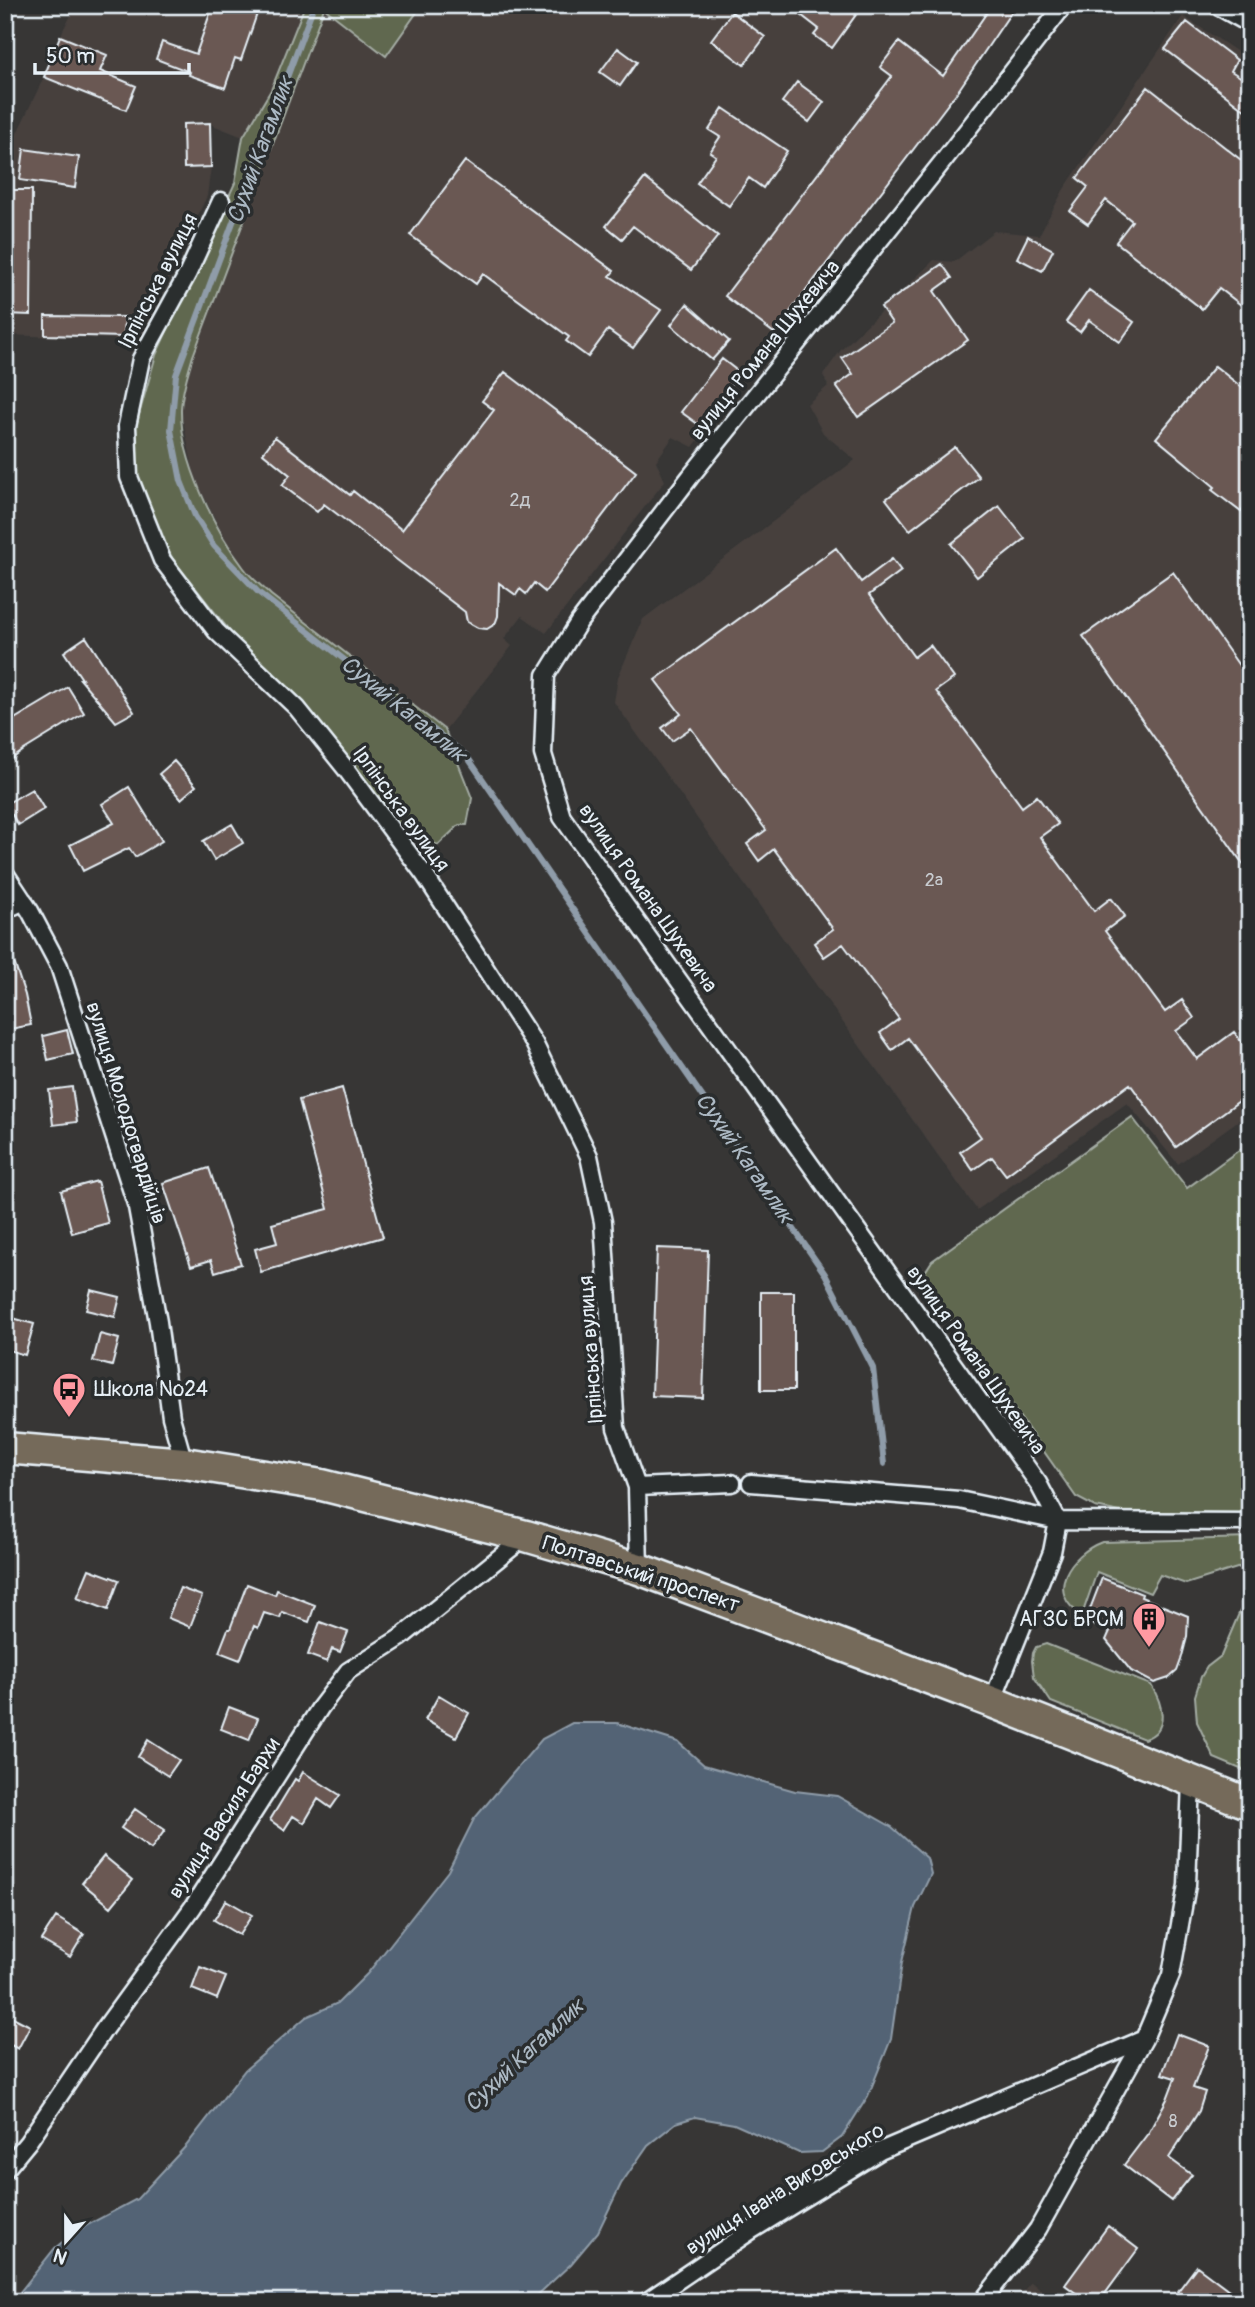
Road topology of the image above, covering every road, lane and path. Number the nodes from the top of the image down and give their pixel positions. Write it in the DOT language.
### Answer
graph roads {
  1 [pos="1064,5"];
  2 [pos="1216,5"];
  3 [pos="1250,24"];
  4 [pos="221,201"];
  5 [pos="5,873"];
  6 [pos="23,901"];
  7 [pos="5,910"];
  8 [pos="5,1448"];
  9 [pos="184,1463"];
  10 [pos="732,1483"];
  11 [pos="751,1483"];
  12 [pos="637,1487"];
  13 [pos="1058,1521"];
  14 [pos="1250,1522"];
  15 [pos="526,1536"];
  16 [pos="639,1569"];
  17 [pos="992,1702"];
  18 [pos="1191,1781"];
  19 [pos="1250,1804"];
  20 [pos="1144,2039"];
  21 [pos="5,2169"];
  22 [pos="646,2302"];
  23 [pos="982,2302"];
  1 -- 13 [label="street, вулиця Романа Шухевича"];
  2 -- 3 [label="street"];
  4 -- 12 [label="street, Ірпінська вулиця"];
  5 -- 6 [label="street, вулиця Молодогвардійців"];
  6 -- 7 [label="street"];
  6 -- 9 [label="street, вулиця Молодогвардійців"];
  8 -- 9 [label="highway, Полтавський проспект"];
  9 -- 15 [label="highway, Полтавський проспект"];
  10 -- 12 [label="street"];
  11 -- 13 [label="street"];
  12 -- 16 [label="street, Ірпінська вулиця"];
  13 -- 14 [label="street"];
  13 -- 17 [label="street"];
  15 -- 16 [label="highway, Полтавський проспект"];
  15 -- 21 [label="street, вулиця Василя Бархи"];
  16 -- 17 [label="highway, Полтавський проспект"];
  17 -- 18 [label="highway, Полтавський проспект"];
  18 -- 19 [label="highway, Полтавський проспект"];
  18 -- 20 [label="street"];
  20 -- 22 [label="street, вулиця Івана Виговського"];
  20 -- 23 [label="street"];
}
